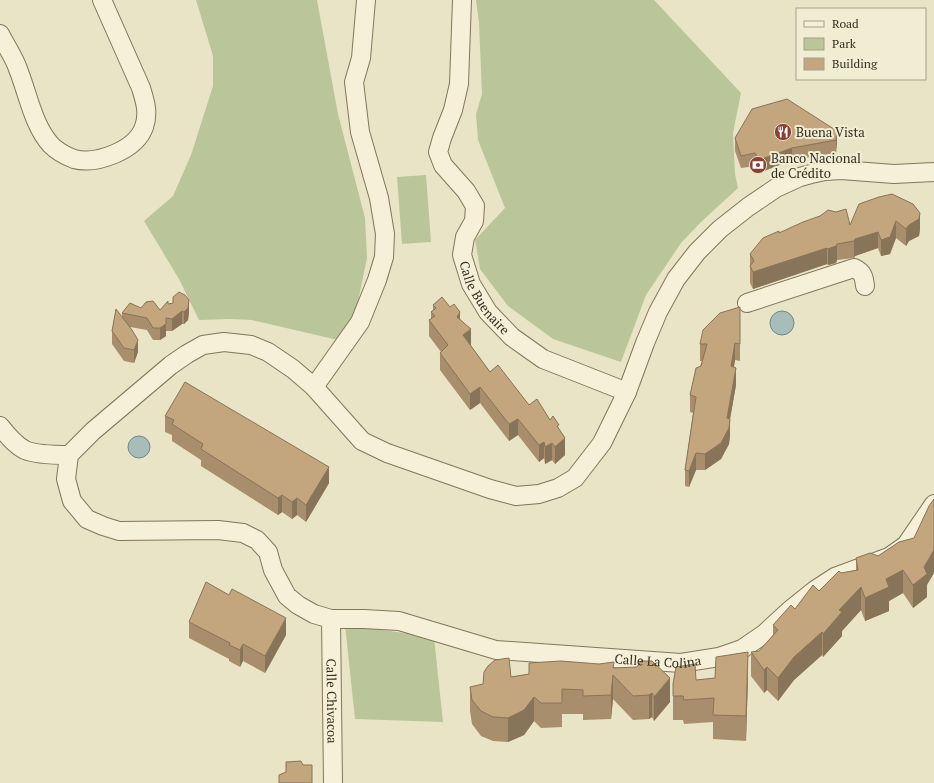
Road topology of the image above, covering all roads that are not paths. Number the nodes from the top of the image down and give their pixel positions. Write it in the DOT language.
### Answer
graph roads {
  1 [pos="102,0"];
  2 [pos="366,0"];
  3 [pos="462,0"];
  4 [pos="0,34"];
  5 [pos="934,172"];
  6 [pos="865,286"];
  7 [pos="747,303"];
  8 [pos="314,387"];
  9 [pos="627,392"];
  10 [pos="0,426"];
  11 [pos="69,455"];
  12 [pos="934,504"];
  13 [pos="331,619"];
  14 [pos="333,783"];
  1 -- 4 [label="street"];
  2 -- 8 [label="street"];
  3 -- 9 [label="street, Calle Buenaire"];
  5 -- 9 [label="street"];
  6 -- 7 [label="street"];
  8 -- 9 [label="street"];
  8 -- 11 [label="street"];
  10 -- 11 [label="street"];
  11 -- 13 [label="street, Calle La Colina"];
  12 -- 13 [label="street, Calle La Colina"];
  13 -- 14 [label="street, Calle Chivacoa"];
}
